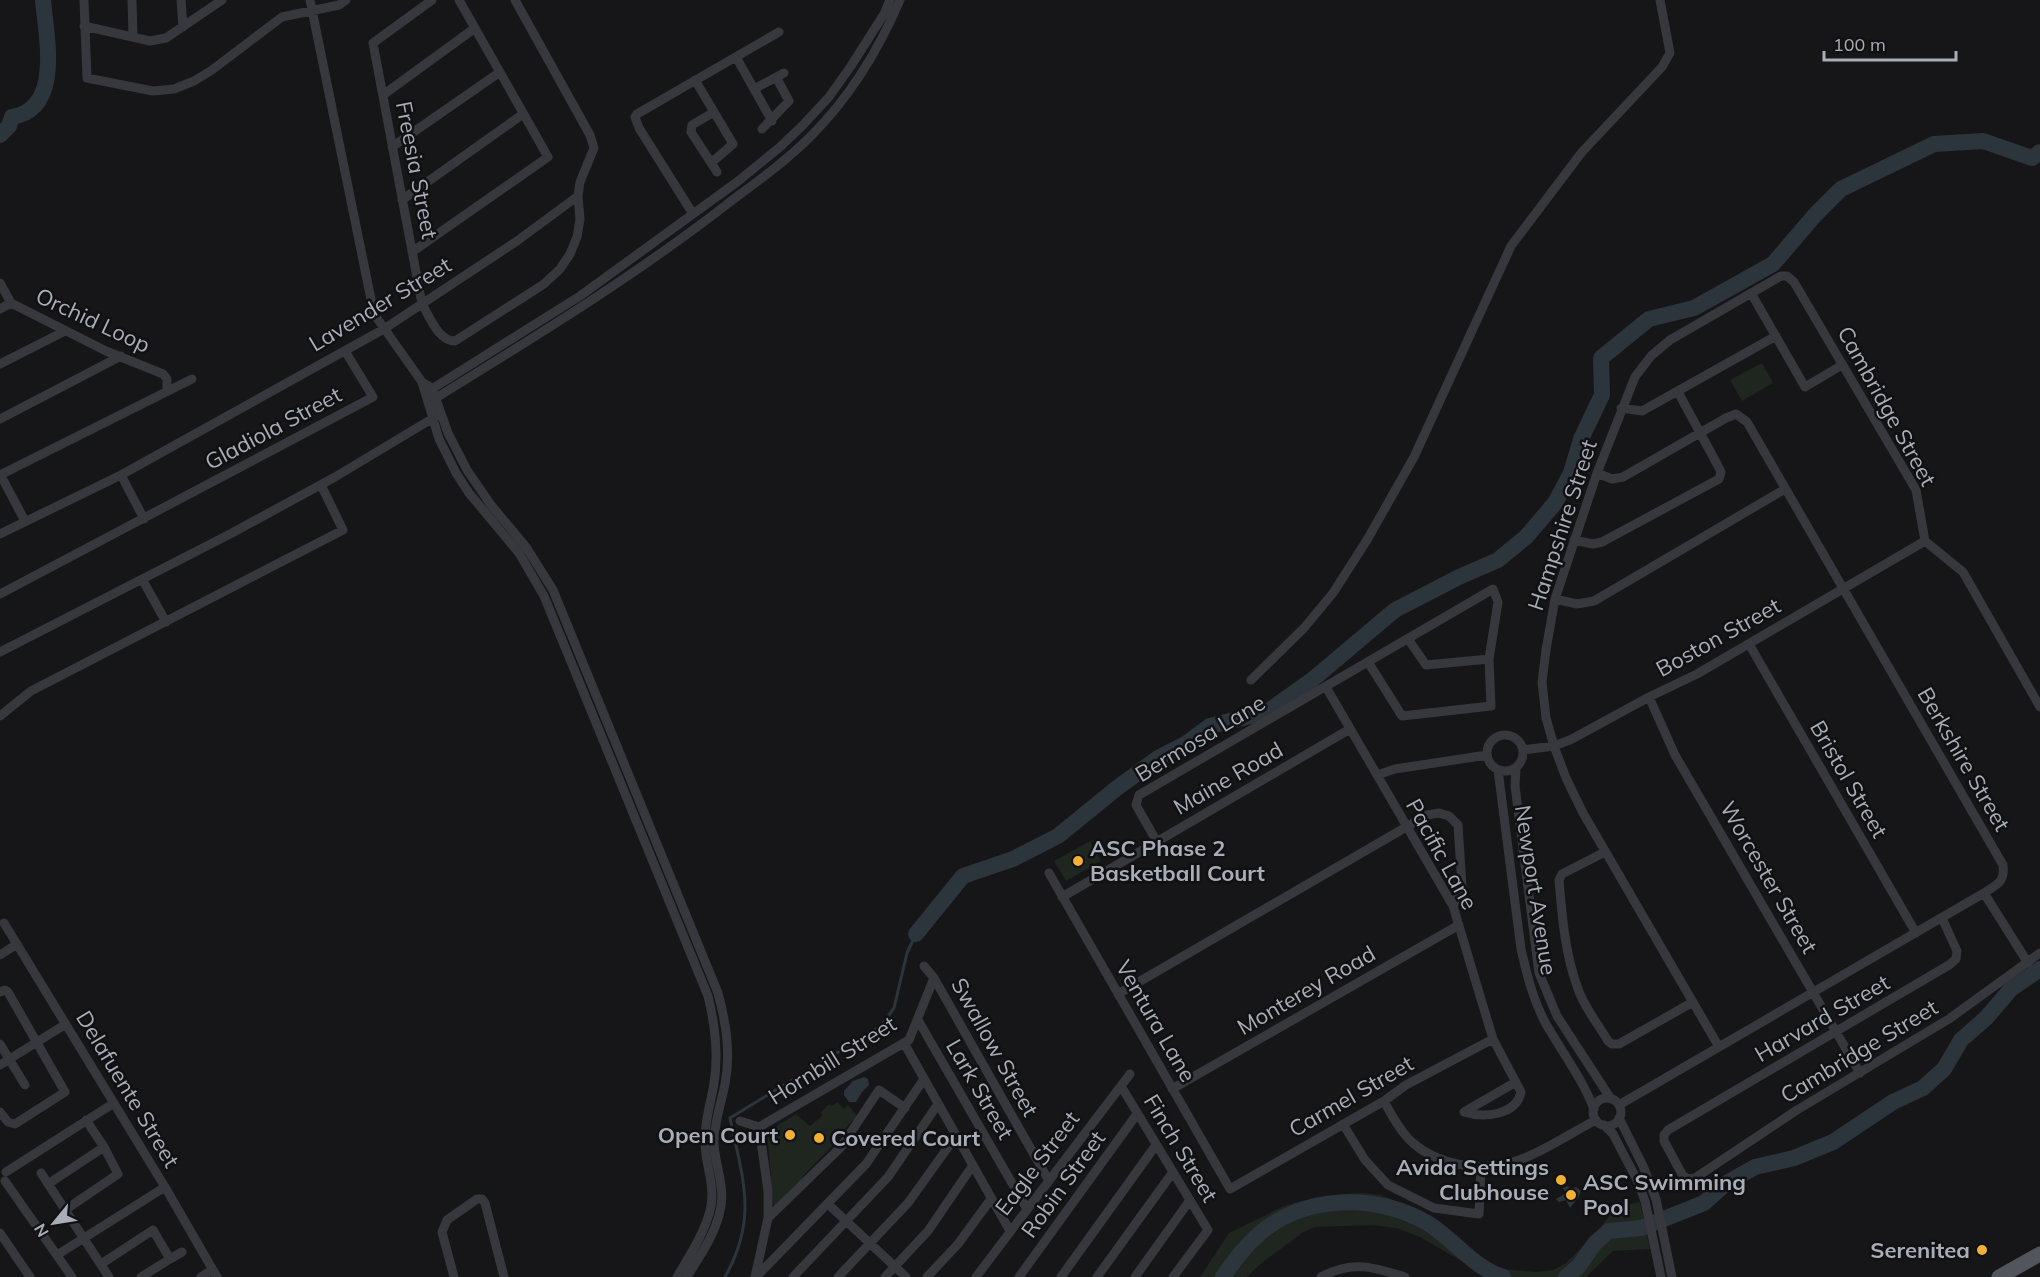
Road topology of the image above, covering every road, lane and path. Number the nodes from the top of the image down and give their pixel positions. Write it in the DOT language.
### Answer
graph roads {
  1 [pos="84,0"];
  2 [pos="132,0"];
  3 [pos="182,0"];
  4 [pos="222,0"];
  5 [pos="310,0"];
  6 [pos="346,0"];
  7 [pos="432,0"];
  8 [pos="459,0"];
  9 [pos="514,0"];
  10 [pos="890,0"];
  11 [pos="900,0"];
  12 [pos="1660,0"];
  13 [pos="312,11"];
  14 [pos="84,26"];
  15 [pos="183,27"];
  16 [pos="475,28"];
  17 [pos="780,32"];
  18 [pos="133,37"];
  19 [pos="736,57"];
  20 [pos="500,72"];
  21 [pos="695,80"];
  22 [pos="754,89"];
  23 [pos="383,95"];
  24 [pos="829,97"];
  25 [pos="838,104"];
  26 [pos="714,112"];
  27 [pos="523,114"];
  28 [pos="772,121"];
  29 [pos="762,129"];
  30 [pos="392,147"];
  31 [pos="711,163"];
  32 [pos="717,172"];
  33 [pos="578,196"];
  34 [pos="402,200"];
  35 [pos="693,214"];
  36 [pos="412,252"];
  37 [pos="1788,276"];
  38 [pos="0,283"];
  39 [pos="1751,293"];
  40 [pos="11,303"];
  41 [pos="422,304"];
  42 [pos="0,309"];
  43 [pos="384,329"];
  44 [pos="65,331"];
  45 [pos="1776,336"];
  46 [pos="345,351"];
  47 [pos="121,357"];
  48 [pos="0,364"];
  49 [pos="1842,365"];
  50 [pos="192,379"];
  51 [pos="167,391"];
  52 [pos="428,391"];
  53 [pos="1678,392"];
  54 [pos="432,400"];
  55 [pos="1622,408"];
  56 [pos="436,417"];
  57 [pos="0,419"];
  58 [pos="1700,433"];
  59 [pos="1597,473"];
  60 [pos="0,474"];
  61 [pos="121,475"];
  62 [pos="321,484"];
  63 [pos="1785,489"];
  64 [pos="144,519"];
  65 [pos="25,521"];
  66 [pos="0,534"];
  67 [pos="1574,540"];
  68 [pos="1925,542"];
  69 [pos="142,579"];
  70 [pos="1843,589"];
  71 [pos="0,594"];
  72 [pos="1555,599"];
  73 [pos="166,622"];
  74 [pos="1408,639"];
  75 [pos="1749,644"];
  76 [pos="0,652"];
  77 [pos="1489,659"];
  78 [pos="1368,662"];
  79 [pos="1251,680"];
  80 [pos="1326,687"];
  81 [pos="1649,698"];
  82 [pos="2040,707"];
  83 [pos="0,716"];
  84 [pos="1350,729"];
  85 [pos="1554,746"];
  86 [pos="1523,750"];
  87 [pos="1487,755"];
  88 [pos="1516,768"];
  89 [pos="1498,770"];
  90 [pos="1377,775"];
  91 [pos="1406,827"];
  92 [pos="1157,842"];
  93 [pos="1605,852"];
  94 [pos="1048,873"];
  95 [pos="1984,893"];
  96 [pos="1062,897"];
  97 [pos="1453,906"];
  98 [pos="1942,918"];
  99 [pos="4,923"];
  100 [pos="1459,925"];
  101 [pos="1916,933"];
  102 [pos="17,944"];
  103 [pos="2040,953"];
  104 [pos="0,955"];
  105 [pos="2028,963"];
  106 [pos="924,966"];
  107 [pos="934,978"];
  108 [pos="0,992"];
  109 [pos="1813,992"];
  110 [pos="1118,994"];
  111 [pos="1693,1002"];
  112 [pos="918,1020"];
  113 [pos="66,1024"];
  114 [pos="1837,1032"];
  115 [pos="1493,1039"];
  116 [pos="38,1042"];
  117 [pos="904,1043"];
  118 [pos="0,1044"];
  119 [pos="1719,1047"];
  120 [pos="9,1060"];
  121 [pos="0,1065"];
  122 [pos="1860,1073"];
  123 [pos="1130,1074"];
  124 [pos="924,1079"];
  125 [pos="1516,1082"];
  126 [pos="25,1085"];
  127 [pos="1121,1086"];
  128 [pos="1172,1089"];
  129 [pos="1384,1101"];
  130 [pos="114,1102"];
  131 [pos="1615,1102"];
  132 [pos="938,1104"];
  133 [pos="905,1108"];
  134 [pos="1594,1109"];
  135 [pos="0,1112"];
  136 [pos="1137,1114"];
  137 [pos="1619,1118"];
  138 [pos="86,1120"];
  139 [pos="740,1121"];
  140 [pos="1600,1123"];
  141 [pos="1343,1124"];
  142 [pos="759,1127"];
  143 [pos="956,1136"];
  144 [pos="1156,1145"];
  145 [pos="104,1147"];
  146 [pos="973,1165"];
  147 [pos="1481,1167"];
  148 [pos="1173,1172"];
  149 [pos="41,1173"];
  150 [pos="3,1176"];
  151 [pos="1695,1178"];
  152 [pos="1048,1181"];
  153 [pos="48,1184"];
  154 [pos="165,1187"];
  155 [pos="1230,1189"];
  156 [pos="992,1199"];
  157 [pos="1190,1200"];
  158 [pos="828,1204"];
  159 [pos="1027,1209"];
  160 [pos="65,1210"];
  161 [pos="768,1218"];
  162 [pos="846,1222"];
  163 [pos="1010,1231"];
  164 [pos="0,1233"];
  165 [pos="83,1237"];
  166 [pos="871,1243"];
  167 [pos="182,1252"];
  168 [pos="2040,1254"];
  169 [pos="57,1255"];
  170 [pos="170,1259"];
  171 [pos="101,1264"];
  172 [pos="2040,1265"];
  173 [pos="895,1266"];
  174 [pos="214,1273"];
  175 [pos="979,1274"];
  176 [pos="30,1277"];
  177 [pos="72,1277"];
  178 [pos="109,1277"];
  179 [pos="141,1277"];
  180 [pos="201,1277"];
  181 [pos="454,1277"];
  182 [pos="504,1277"];
  183 [pos="677,1277"];
  184 [pos="687,1277"];
  185 [pos="755,1277"];
  186 [pos="793,1277"];
  187 [pos="838,1277"];
  188 [pos="885,1277"];
  189 [pos="906,1277"];
  190 [pos="927,1277"];
  191 [pos="992,1277"];
  192 [pos="1019,1277"];
  193 [pos="1061,1277"];
  194 [pos="1097,1277"];
  195 [pos="1135,1277"];
  196 [pos="1173,1277"];
  197 [pos="1322,1277"];
  198 [pos="1405,1277"];
  199 [pos="1661,1277"];
  200 [pos="1672,1277"];
  201 [pos="1999,1277"];
  202 [pos="2020,1277"];
  1 -- 14 [label="street"];
  2 -- 18 [label="street"];
  3 -- 15 [label="street"];
  4 -- 15 [label="street"];
  5 -- 13 [label="street"];
  6 -- 13 [label="street"];
  7 -- 23 [label="street, Freesia Street"];
  8 -- 16 [label="street"];
  9 -- 33 [label="street"];
  10 -- 24 [label="street"];
  11 -- 25 [label="street"];
  12 -- 79 [label="street"];
  13 -- 14 [label="street"];
  13 -- 43 [label="street"];
  14 -- 18 [label="street"];
  15 -- 18 [label="street"];
  16 -- 20 [label="street"];
  16 -- 23 [label="street"];
  17 -- 19 [label="street"];
  19 -- 21 [label="street"];
  19 -- 22 [label="street"];
  20 -- 27 [label="street"];
  20 -- 30 [label="street"];
  21 -- 26 [label="street"];
  21 -- 35 [label="street"];
  22 -- 28 [label="street"];
  22 -- 28 [label="street"];
  23 -- 30 [label="street, Freesia Street"];
  24 -- 25 [label="street"];
  24 -- 35 [label="street"];
  25 -- 54 [label="street"];
  26 -- 31 [label="street"];
  26 -- 31 [label="street"];
  27 -- 34 [label="street"];
  27 -- 36 [label="street"];
  28 -- 29 [label="street"];
  30 -- 34 [label="street, Freesia Street"];
  31 -- 32 [label="street"];
  33 -- 41 [label="street, Lavender Street"];
  33 -- 41 [label="street"];
  34 -- 36 [label="street, Freesia Street"];
  35 -- 52 [label="street"];
  36 -- 41 [label="street, Freesia Street"];
  37 -- 39 [label="street, Hampshire Street"];
  37 -- 49 [label="street, Cambridge Street"];
  38 -- 40 [label="street, Orchid Loop"];
  39 -- 45 [label="street"];
  39 -- 55 [label="street, Hampshire Street"];
  40 -- 42 [label="street"];
  40 -- 44 [label="street, Orchid Loop"];
  41 -- 43 [label="street, Lavender Street"];
  43 -- 46 [label="street, Lavender Street"];
  43 -- 52 [label="street"];
  44 -- 47 [label="street, Orchid Loop"];
  44 -- 48 [label="street"];
  45 -- 49 [label="street"];
  45 -- 53 [label="street"];
  46 -- 61 [label="street, Lavender Street"];
  46 -- 64 [label="street, Gladiola Street"];
  47 -- 51 [label="street, Orchid Loop"];
  47 -- 57 [label="street"];
  49 -- 68 [label="street, Cambridge Street"];
  50 -- 51 [label="street"];
  51 -- 60 [label="street"];
  52 -- 54 [label="street"];
  53 -- 55 [label="street"];
  53 -- 58 [label="street"];
  54 -- 56 [label="street"];
  55 -- 59 [label="street, Hampshire Street"];
  56 -- 62 [label="street"];
  56 -- 183 [label="street"];
  56 -- 184 [label="street"];
  58 -- 59 [label="street, Berkshire Street"];
  58 -- 63 [label="street, Berkshire Street"];
  58 -- 67 [label="street"];
  59 -- 67 [label="street, Hampshire Street"];
  60 -- 65 [label="street"];
  61 -- 64 [label="street"];
  61 -- 65 [label="street, Lavender Street"];
  62 -- 69 [label="street"];
  62 -- 73 [label="street"];
  63 -- 70 [label="street, Berkshire Street"];
  63 -- 72 [label="street"];
  64 -- 71 [label="street, Gladiola Street"];
  65 -- 66 [label="street, Lavender Street"];
  67 -- 72 [label="street, Hampshire Street"];
  68 -- 70 [label="street, Boston Street"];
  68 -- 82 [label="street"];
  69 -- 73 [label="street"];
  69 -- 76 [label="street"];
  70 -- 75 [label="street, Boston Street"];
  70 -- 95 [label="street, Berkshire Street"];
  72 -- 85 [label="street, Hampshire Street"];
  73 -- 83 [label="street"];
  74 -- 77 [label="street"];
  74 -- 77 [label="street, Bermosa Lane"];
  74 -- 78 [label="street, Bermosa Lane"];
  75 -- 81 [label="street, Boston Street"];
  75 -- 101 [label="street, Bristol Street"];
  77 -- 78 [label="street"];
  78 -- 80 [label="street, Bermosa Lane"];
  80 -- 84 [label="street, Pacific Lane"];
  80 -- 92 [label="street, Bermosa Lane"];
  81 -- 85 [label="street, Boston Street"];
  81 -- 109 [label="street, Worcester Street"];
  84 -- 90 [label="street, Pacific Lane"];
  84 -- 92 [label="street, Maine Road"];
  85 -- 86 [label="street, Boston Street"];
  85 -- 93 [label="street, Hampshire Street"];
  86 -- 87 [label="street"];
  86 -- 88 [label="street"];
  87 -- 89 [label="street"];
  87 -- 90 [label="street"];
  88 -- 89 [label="street"];
  88 -- 131 [label="street, Newport Avenue"];
  89 -- 134 [label="street, Newport Avenue"];
  90 -- 91 [label="street, Pacific Lane"];
  91 -- 97 [label="street, Pacific Lane"];
  91 -- 97 [label="street"];
  91 -- 110 [label="street"];
  92 -- 96 [label="street, Maine Road"];
  93 -- 111 [label="street, Hampshire Street"];
  93 -- 111 [label="street"];
  94 -- 96 [label="street, Ventura Lane"];
  95 -- 98 [label="street, Berkshire Street"];
  95 -- 105 [label="street"];
  96 -- 110 [label="street, Ventura Lane"];
  97 -- 100 [label="street, Pacific Lane"];
  98 -- 101 [label="street, Berkshire Street"];
  98 -- 114 [label="street, Harvard Street"];
  99 -- 102 [label="street, Delafuente Street"];
  100 -- 115 [label="street, Pacific Lane"];
  100 -- 128 [label="street, Monterey Road"];
  101 -- 109 [label="street, Berkshire Street"];
  102 -- 104 [label="street"];
  102 -- 113 [label="street, Delafuente Street"];
  103 -- 105 [label="street, Cambridge Street"];
  105 -- 122 [label="street, Cambridge Street"];
  106 -- 107 [label="street, Swallow Street"];
  107 -- 112 [label="street, Hornbill Street"];
  107 -- 152 [label="street, Swallow Street"];
  108 -- 116 [label="street"];
  109 -- 114 [label="street, Worcester Street"];
  109 -- 119 [label="street, Berkshire Street"];
  110 -- 128 [label="street, Ventura Lane"];
  111 -- 119 [label="street, Hampshire Street"];
  112 -- 117 [label="street, Hornbill Street"];
  112 -- 159 [label="street, Lark Street"];
  113 -- 116 [label="street"];
  113 -- 130 [label="street, Delafuente Street"];
  114 -- 122 [label="street, Worcester Street"];
  114 -- 151 [label="street, Harvard Street"];
  115 -- 125 [label="street, Pacific Lane"];
  115 -- 129 [label="street, Carmel Street"];
  116 -- 120 [label="street"];
  116 -- 135 [label="street"];
  117 -- 124 [label="street"];
  117 -- 142 [label="street, Hornbill Street"];
  118 -- 120 [label="street"];
  119 -- 131 [label="street, Berkshire Street"];
  120 -- 121 [label="street"];
  120 -- 126 [label="street"];
  122 -- 151 [label="street, Cambridge Street"];
  123 -- 127 [label="street, Eagle Street"];
  124 -- 132 [label="street"];
  124 -- 133 [label="street"];
  125 -- 125 [label="street"];
  127 -- 136 [label="street, Finch Street"];
  127 -- 152 [label="street, Eagle Street"];
  128 -- 155 [label="street, Ventura Lane"];
  129 -- 141 [label="street, Carmel Street"];
  129 -- 147 [label="street"];
  130 -- 138 [label="street"];
  130 -- 154 [label="street, Delafuente Street"];
  131 -- 134 [label="street"];
  131 -- 137 [label="street"];
  132 -- 143 [label="street"];
  132 -- 162 [label="street"];
  133 -- 158 [label="street"];
  133 -- 161 [label="street"];
  134 -- 140 [label="street"];
  136 -- 144 [label="street, Finch Street"];
  136 -- 192 [label="street, Robin Street"];
  137 -- 140 [label="street"];
  137 -- 200 [label="street"];
  138 -- 145 [label="street"];
  138 -- 150 [label="street"];
  139 -- 142 [label="street"];
  140 -- 147 [label="street"];
  140 -- 199 [label="street"];
  141 -- 147 [label="street"];
  141 -- 155 [label="street, Carmel Street"];
  142 -- 161 [label="street, Hornbill Street"];
  143 -- 146 [label="street"];
  143 -- 166 [label="street"];
  144 -- 148 [label="street, Finch Street"];
  144 -- 193 [label="street"];
  145 -- 153 [label="street"];
  145 -- 160 [label="street"];
  146 -- 156 [label="street"];
  146 -- 173 [label="street"];
  148 -- 157 [label="street, Finch Street"];
  148 -- 194 [label="street"];
  149 -- 153 [label="street"];
  150 -- 169 [label="street"];
  152 -- 159 [label="street, Eagle Street"];
  153 -- 160 [label="street"];
  154 -- 165 [label="street"];
  154 -- 174 [label="street, Delafuente Street"];
  156 -- 163 [label="street"];
  156 -- 190 [label="street"];
  157 -- 195 [label="street"];
  157 -- 196 [label="street, Finch Street"];
  158 -- 162 [label="street"];
  158 -- 185 [label="street"];
  159 -- 163 [label="street, Eagle Street"];
  160 -- 165 [label="street"];
  161 -- 185 [label="street, Hornbill Street"];
  162 -- 166 [label="street"];
  162 -- 186 [label="street"];
  163 -- 175 [label="street, Eagle Street"];
  164 -- 176 [label="street"];
  165 -- 169 [label="street"];
  165 -- 171 [label="street"];
  166 -- 173 [label="street"];
  166 -- 187 [label="street"];
  167 -- 170 [label="street"];
  168 -- 201 [label="main road"];
  169 -- 177 [label="street"];
  170 -- 171 [label="street"];
  170 -- 179 [label="street"];
  171 -- 178 [label="street"];
  172 -- 202 [label="main road"];
  173 -- 188 [label="street"];
  173 -- 189 [label="street"];
  174 -- 180 [label="street"];
  175 -- 191 [label="street"];
  181 -- 182 [label="street"];
  197 -- 198 [label="street"];
}
